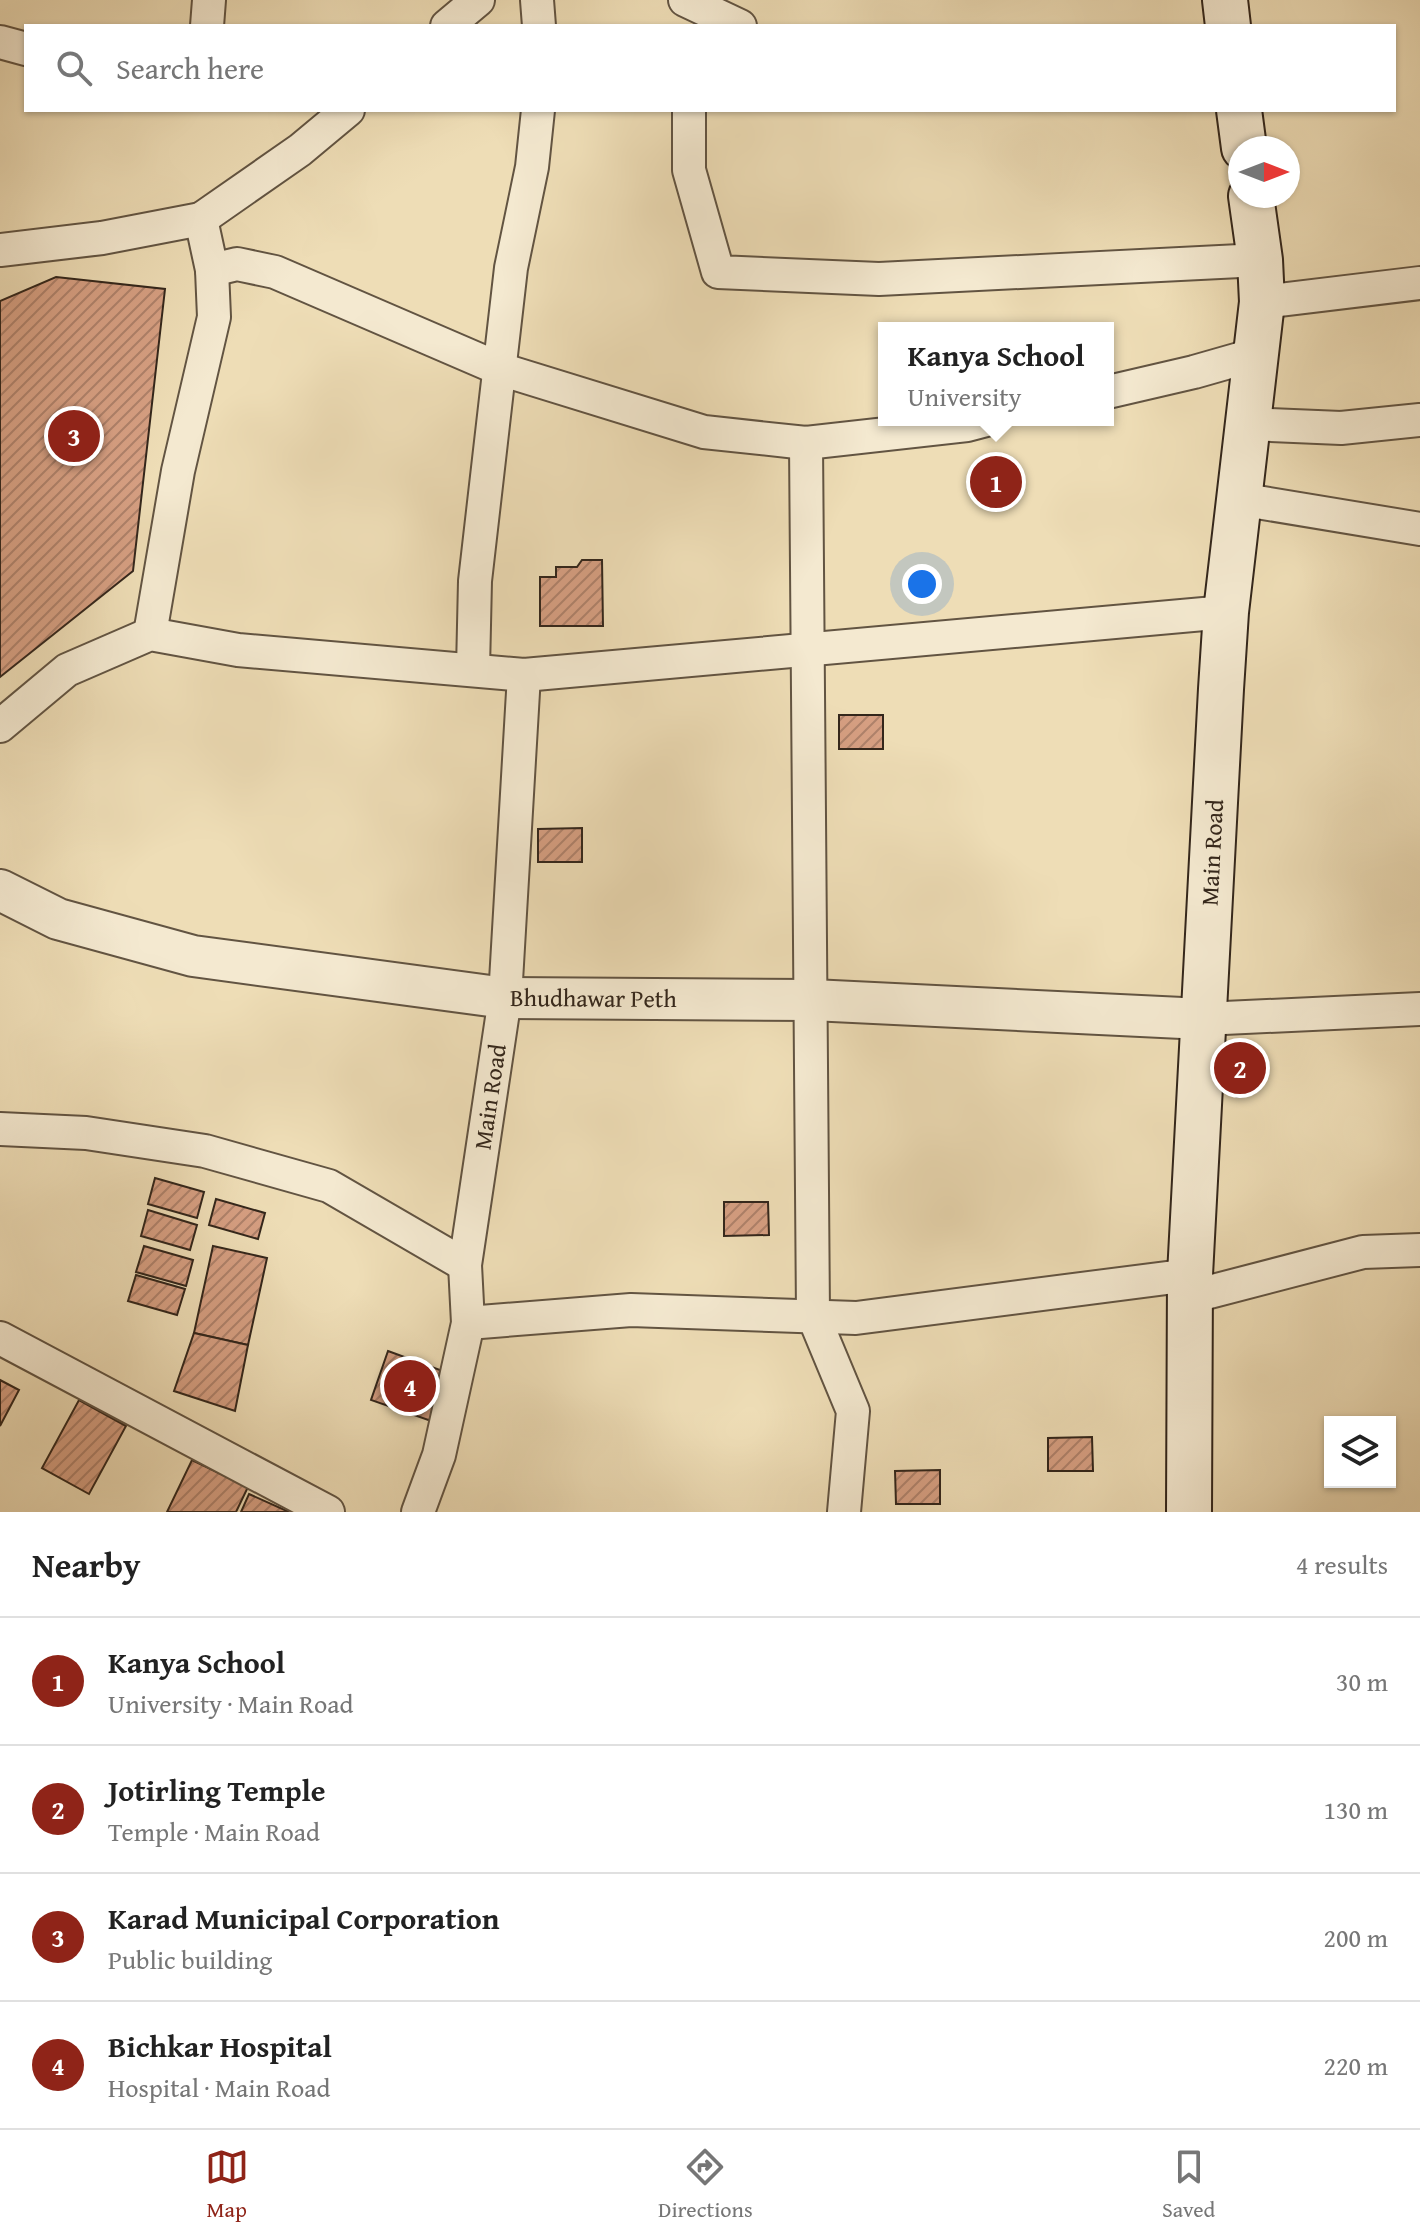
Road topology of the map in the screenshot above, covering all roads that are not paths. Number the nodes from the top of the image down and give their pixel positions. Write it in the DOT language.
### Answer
graph roads {
  1 [pos="209,0"];
  2 [pos="478,0"];
  3 [pos="537,0"];
  4 [pos="1225,0"];
  5 [pos="690,7"];
  6 [pos="207,24"];
  7 [pos="449,24"];
  8 [pos="539,24"];
  9 [pos="735,24"];
  10 [pos="1228,24"];
  11 [pos="0,42"];
  12 [pos="24,48"];
  13 [pos="346,112"];
  14 [pos="538,112"];
  15 [pos="689,112"];
  16 [pos="1239,112"];
  17 [pos="1242,136"];
  18 [pos="1252,208"];
  19 [pos="201,219"];
  20 [pos="0,250"];
  21 [pos="212,270"];
  22 [pos="1261,281"];
  23 [pos="1420,283"];
  24 [pos="1257,354"];
  25 [pos="500,369"];
  26 [pos="1114,391"];
  27 [pos="1420,420"];
  28 [pos="1248,424"];
  29 [pos="958,426"];
  30 [pos="806,443"];
  31 [pos="1239,499"];
  32 [pos="1420,529"];
  33 [pos="1226,612"];
  34 [pos="150,634"];
  35 [pos="806,650"];
  36 [pos="473,669"];
  37 [pos="524,675"];
  38 [pos="0,726"];
  39 [pos="0,890"];
  40 [pos="505,998"];
  41 [pos="812,1000"];
  42 [pos="1420,1009"];
  43 [pos="1203,1019"];
  44 [pos="0,1129"];
  45 [pos="1420,1250"];
  46 [pos="465,1265"];
  47 [pos="1190,1286"];
  48 [pos="813,1315"];
  49 [pos="468,1323"];
  50 [pos="0,1338"];
  51 [pos="328,1512"];
  52 [pos="418,1512"];
  53 [pos="844,1512"];
  54 [pos="1189,1512"];
  1 -- 6 [label="street"];
  2 -- 7 [label="street"];
  3 -- 8 [label="street"];
  4 -- 10 [label="main road"];
  5 -- 9 [label="street"];
  11 -- 12 [label="street"];
  13 -- 19 [label="street"];
  14 -- 25 [label="street"];
  15 -- 22 [label="street"];
  16 -- 17 [label="main road"];
  18 -- 22 [label="main road, Main Road"];
  19 -- 20 [label="street"];
  19 -- 21 [label="street"];
  21 -- 25 [label="street"];
  21 -- 34 [label="street"];
  22 -- 23 [label="street"];
  22 -- 24 [label="main road, Main Road"];
  24 -- 26 [label="street"];
  24 -- 28 [label="main road, Main Road"];
  25 -- 30 [label="street"];
  25 -- 36 [label="street"];
  27 -- 28 [label="street"];
  28 -- 31 [label="main road, Main Road"];
  29 -- 30 [label="street"];
  30 -- 35 [label="street"];
  31 -- 32 [label="street"];
  31 -- 33 [label="main road, Main Road"];
  33 -- 35 [label="street"];
  33 -- 43 [label="main road, Main Road"];
  34 -- 36 [label="street"];
  34 -- 38 [label="street"];
  35 -- 37 [label="street"];
  35 -- 41 [label="street"];
  36 -- 37 [label="street"];
  37 -- 40 [label="street, Main Road"];
  39 -- 40 [label="street, Bhudhawar Peth"];
  40 -- 41 [label="street, Bhudhawar Peth"];
  40 -- 46 [label="street, Main Road"];
  41 -- 43 [label="street, Bhudhawar Peth"];
  41 -- 48 [label="street"];
  42 -- 43 [label="street"];
  43 -- 47 [label="main road, Main Road"];
  44 -- 46 [label="street"];
  45 -- 47 [label="street"];
  46 -- 49 [label="street, Main Road"];
  47 -- 48 [label="street"];
  47 -- 54 [label="main road, Main Road"];
  48 -- 49 [label="street"];
  48 -- 53 [label="street"];
  49 -- 52 [label="street, Main Road"];
  50 -- 51 [label="street"];
}
